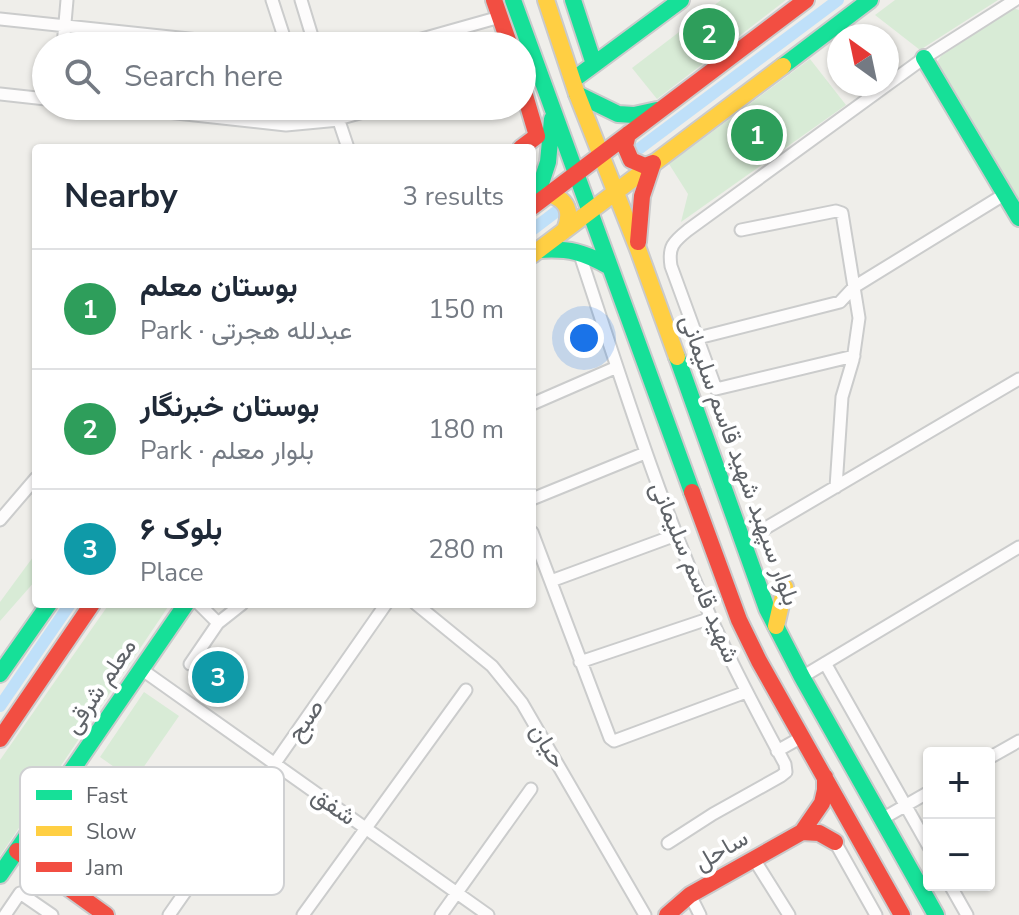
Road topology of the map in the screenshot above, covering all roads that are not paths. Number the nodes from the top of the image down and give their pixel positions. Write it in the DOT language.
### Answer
graph roads {
  1 [pos="67,0"];
  2 [pos="272,0"];
  3 [pos="301,0"];
  4 [pos="494,0"];
  5 [pos="513,0"];
  6 [pos="546,0"];
  7 [pos="573,0"];
  8 [pos="681,0"];
  9 [pos="806,0"];
  10 [pos="870,0"];
  11 [pos="1015,0"];
  12 [pos="500,17"];
  13 [pos="0,19"];
  14 [pos="66,26"];
  15 [pos="522,26"];
  16 [pos="65,32"];
  17 [pos="123,32"];
  18 [pos="282,32"];
  19 [pos="311,32"];
  20 [pos="447,32"];
  21 [pos="505,32"];
  22 [pos="516,32"];
  23 [pos="524,32"];
  24 [pos="924,58"];
  25 [pos="536,63"];
  26 [pos="594,64"];
  27 [pos="575,87"];
  28 [pos="0,94"];
  29 [pos="32,97"];
  30 [pos="552,105"];
  31 [pos="660,110"];
  32 [pos="240,120"];
  33 [pos="338,120"];
  34 [pos="532,120"];
  35 [pos="313,122"];
  36 [pos="628,134"];
  37 [pos="347,144"];
  38 [pos="526,144"];
  39 [pos="601,154"];
  40 [pos="653,163"];
  41 [pos="576,173"];
  42 [pos="616,192"];
  43 [pos="549,194"];
  44 [pos="1005,194"];
  45 [pos="536,199"];
  46 [pos="536,204"];
  47 [pos="590,211"];
  48 [pos="1019,218"];
  49 [pos="565,230"];
  50 [pos="741,230"];
  51 [pos="638,249"];
  52 [pos="579,250"];
  53 [pos="536,253"];
  54 [pos="610,267"];
  55 [pos="854,287"];
  56 [pos="698,338"];
  57 [pos="854,356"];
  58 [pos="617,367"];
  59 [pos="1019,379"];
  60 [pos="536,402"];
  61 [pos="645,453"];
  62 [pos="32,483"];
  63 [pos="836,487"];
  64 [pos="536,497"];
  65 [pos="0,520"];
  66 [pos="764,529"];
  67 [pos="676,535"];
  68 [pos="536,542"];
  69 [pos="1019,547"];
  70 [pos="551,581"];
  71 [pos="785,587"];
  72 [pos="46,608"];
  73 [pos="89,608"];
  74 [pos="183,608"];
  75 [pos="203,608"];
  76 [pos="237,608"];
  77 [pos="383,608"];
  78 [pos="421,608"];
  79 [pos="711,618"];
  80 [pos="218,623"];
  81 [pos="776,626"];
  82 [pos="580,662"];
  83 [pos="825,663"];
  84 [pos="190,664"];
  85 [pos="141,669"];
  86 [pos="0,674"];
  87 [pos="802,677"];
  88 [pos="466,690"];
  89 [pos="746,692"];
  90 [pos="802,737"];
  91 [pos="0,739"];
  92 [pos="1019,741"];
  93 [pos="777,751"];
  94 [pos="995,755"];
  95 [pos="275,764"];
  96 [pos="74,767"];
  97 [pos="273,767"];
  98 [pos="279,767"];
  99 [pos="284,770"];
  100 [pos="825,777"];
  101 [pos="531,789"];
  102 [pos="923,796"];
  103 [pos="906,806"];
  104 [pos="882,819"];
  105 [pos="366,828"];
  106 [pos="802,832"];
  107 [pos="923,836"];
  108 [pos="835,842"];
  109 [pos="668,843"];
  110 [pos="20,847"];
  111 [pos="17,851"];
  112 [pos="20,853"];
  113 [pos="754,859"];
  114 [pos="0,875"];
  115 [pos="953,891"];
  116 [pos="20,893"];
  117 [pos="457,893"];
  118 [pos="23,895"];
  119 [pos="78,895"];
  120 [pos="183,895"];
  121 [pos="690,895"];
  122 [pos="5,915"];
  123 [pos="52,915"];
  124 [pos="106,915"];
  125 [pos="169,915"];
  126 [pos="303,915"];
  127 [pos="441,915"];
  128 [pos="488,915"];
  129 [pos="645,915"];
  130 [pos="667,915"];
  131 [pos="700,915"];
  132 [pos="789,915"];
  133 [pos="876,915"];
  134 [pos="902,915"];
  135 [pos="936,915"];
  136 [pos="967,915"];
  1 -- 14 [label="street"];
  2 -- 18 [label="street"];
  3 -- 19 [label="street"];
  4 -- 12 [label="main road"];
  5 -- 15 [label="main road"];
  6 -- 27 [label="main road, بلوار سپهبد شهید قاسم سلیمانی"];
  7 -- 26 [label="main road"];
  8 -- 26 [label="main road"];
  9 -- 31 [label="main road"];
  10 -- 40 [label="main road"];
  11 -- 24 [label="street"];
  12 -- 20 [label="street"];
  12 -- 21 [label="main road"];
  13 -- 14 [label="street"];
  14 -- 16 [label="street"];
  14 -- 17 [label="street"];
  15 -- 22 [label="main road"];
  15 -- 23 [label="main road"];
  24 -- 44 [label="main road"];
  24 -- 56 [label="street"];
  25 -- 30 [label="main road"];
  26 -- 27 [label="main road"];
  27 -- 31 [label="main road"];
  27 -- 39 [label="main road, بلوار سپهبد شهید قاسم سلیمانی"];
  28 -- 29 [label="street"];
  30 -- 41 [label="main road"];
  30 -- 45 [label="main road"];
  31 -- 36 [label="main road"];
  32 -- 35 [label="street"];
  33 -- 35 [label="street"];
  33 -- 37 [label="street"];
  34 -- 38 [label="main road"];
  36 -- 39 [label="main road"];
  36 -- 40 [label="main road"];
  39 -- 41 [label="main road"];
  39 -- 42 [label="main road, بلوار سپهبد شهید قاسم سلیمانی"];
  40 -- 42 [label="main road"];
  40 -- 51 [label="main road"];
  41 -- 43 [label="main road"];
  41 -- 47 [label="main road"];
  42 -- 47 [label="main road"];
  42 -- 51 [label="main road, بلوار سپهبد شهید قاسم سلیمانی"];
  43 -- 46 [label="main road"];
  43 -- 49 [label="main road"];
  44 -- 48 [label="main road"];
  44 -- 55 [label="street"];
  47 -- 49 [label="main road"];
  47 -- 54 [label="main road"];
  49 -- 53 [label="main road"];
  50 -- 55 [label="street"];
  51 -- 81 [label="main road, بلوار سپهبد شهید قاسم سلیمانی"];
  52 -- 53 [label="main road"];
  52 -- 54 [label="main road"];
  52 -- 58 [label="street, شهید قاسم سلیمانی"];
  54 -- 90 [label="main road"];
  55 -- 56 [label="street"];
  55 -- 57 [label="street"];
  56 -- 57 [label="street"];
  57 -- 63 [label="street"];
  58 -- 60 [label="street"];
  58 -- 61 [label="street, شهید قاسم سلیمانی"];
  59 -- 63 [label="street"];
  61 -- 64 [label="street"];
  61 -- 67 [label="street, شهید قاسم سلیمانی"];
  62 -- 65 [label="street"];
  63 -- 66 [label="street"];
  67 -- 70 [label="street"];
  67 -- 79 [label="street, شهید قاسم سلیمانی"];
  68 -- 70 [label="street"];
  69 -- 83 [label="street"];
  70 -- 82 [label="street"];
  71 -- 81 [label="main road"];
  72 -- 86 [label="main road"];
  73 -- 91 [label="main road"];
  74 -- 85 [label="main road, معلم شرقی"];
  75 -- 80 [label="street"];
  76 -- 80 [label="street"];
  77 -- 95 [label="street, صبح"];
  78 -- 129 [label="street, حیان"];
  79 -- 82 [label="street"];
  79 -- 89 [label="street, شهید قاسم سلیمانی"];
  80 -- 84 [label="street"];
  81 -- 87 [label="main road, بلوار سپهبد شهید قاسم سلیمانی"];
  82 -- 89 [label="street"];
  83 -- 87 [label="street"];
  83 -- 103 [label="street"];
  85 -- 95 [label="street, شفق"];
  85 -- 96 [label="main road, معلم شرقی"];
  87 -- 104 [label="main road, بلوار سپهبد شهید قاسم سلیمانی"];
  88 -- 105 [label="street"];
  89 -- 93 [label="street, شهید قاسم سلیمانی"];
  90 -- 93 [label="street"];
  90 -- 100 [label="main road"];
  92 -- 94 [label="street"];
  93 -- 109 [label="street, شهید قاسم سلیمانی"];
  95 -- 97 [label="street, صبح"];
  95 -- 98 [label="street, شفق"];
  99 -- 105 [label="street, شفق"];
  100 -- 106 [label="main road, ساحل"];
  100 -- 134 [label="main road"];
  101 -- 117 [label="street"];
  102 -- 103 [label="street"];
  103 -- 104 [label="street"];
  103 -- 107 [label="street"];
  104 -- 135 [label="main road, بلوار سپهبد شهید قاسم سلیمانی"];
  105 -- 117 [label="street, شفق"];
  105 -- 126 [label="street"];
  106 -- 108 [label="main road"];
  106 -- 113 [label="main road, ساحل"];
  108 -- 133 [label="street"];
  110 -- 111 [label="main road, معلم شرقی"];
  111 -- 112 [label="main road"];
  111 -- 114 [label="main road, معلم شرقی"];
  113 -- 121 [label="main road, ساحل"];
  113 -- 132 [label="street"];
  115 -- 136 [label="street"];
  116 -- 122 [label="street"];
  117 -- 127 [label="street"];
  117 -- 128 [label="street, شفق"];
  118 -- 123 [label="street"];
  119 -- 124 [label="main road"];
  120 -- 125 [label="street, صبح"];
  121 -- 130 [label="main road, ساحل"];
  121 -- 131 [label="street"];
}
